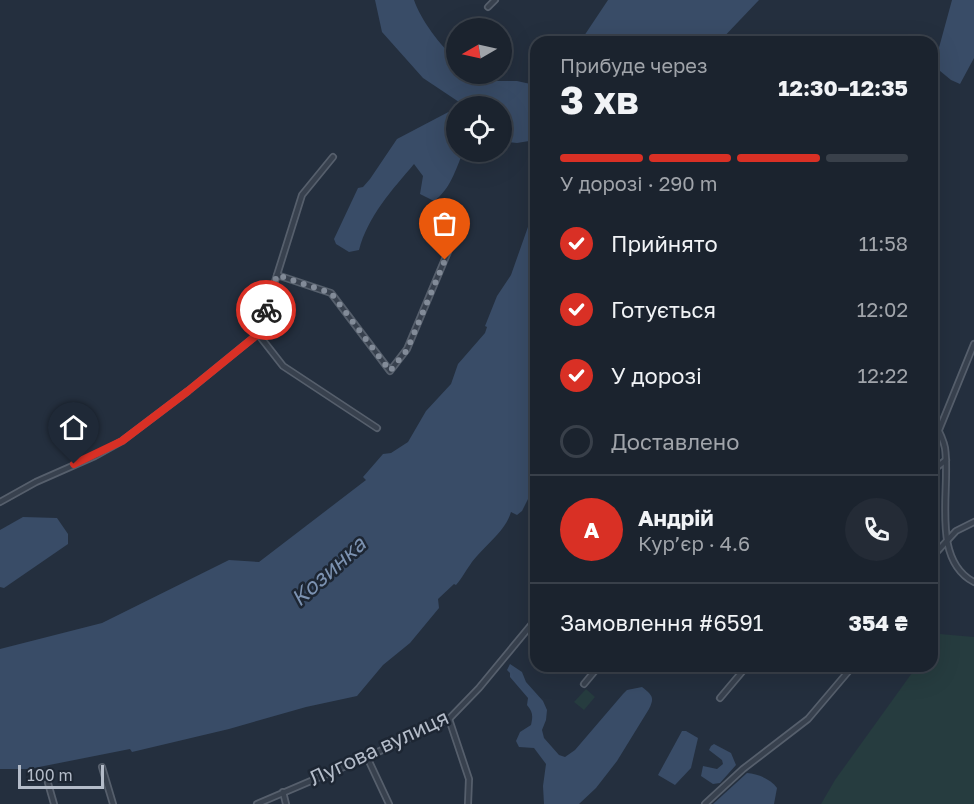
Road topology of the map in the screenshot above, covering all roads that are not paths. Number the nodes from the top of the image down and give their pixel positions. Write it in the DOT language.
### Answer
graph roads {
  1 [pos="495,0"];
  2 [pos="488,7"];
  3 [pos="333,157"];
  4 [pos="461,221"];
  5 [pos="277,275"];
  6 [pos="258,334"];
  7 [pos="974,344"];
  8 [pos="377,428"];
  9 [pos="939,430"];
  10 [pos="946,460"];
  11 [pos="938,466"];
  12 [pos="0,502"];
  13 [pos="974,522"];
  14 [pos="946,541"];
  15 [pos="938,550"];
  16 [pos="974,582"];
  17 [pos="530,626"];
  18 [pos="594,672"];
  19 [pos="742,672"];
  20 [pos="848,672"];
  21 [pos="584,684"];
  22 [pos="720,698"];
  23 [pos="449,719"];
  24 [pos="367,757"];
  25 [pos="102,767"];
  26 [pos="48,783"];
  27 [pos="283,792"];
  28 [pos="54,804"];
  29 [pos="113,804"];
  30 [pos="257,804"];
  31 [pos="286,804"];
  32 [pos="388,804"];
  33 [pos="468,804"];
  34 [pos="705,804"];
  1 -- 2 [label="street"];
  3 -- 5 [label="street"];
  4 -- 5 [label="street"];
  5 -- 6 [label="street"];
  6 -- 8 [label="street"];
  6 -- 12 [label="street"];
  7 -- 9 [label="street"];
  9 -- 10 [label="street"];
  10 -- 11 [label="street"];
  10 -- 14 [label="street"];
  13 -- 14 [label="street"];
  14 -- 15 [label="street"];
  14 -- 16 [label="street"];
  17 -- 23 [label="street, Лугова вулиця"];
  18 -- 21 [label="street"];
  19 -- 22 [label="street"];
  20 -- 34 [label="street"];
  23 -- 24 [label="street, Лугова вулиця"];
  23 -- 33 [label="street"];
  24 -- 27 [label="street, Лугова вулиця"];
  24 -- 32 [label="street"];
  25 -- 29 [label="street"];
  26 -- 28 [label="street"];
  27 -- 30 [label="street, Лугова вулиця"];
  27 -- 31 [label="street"];
}
